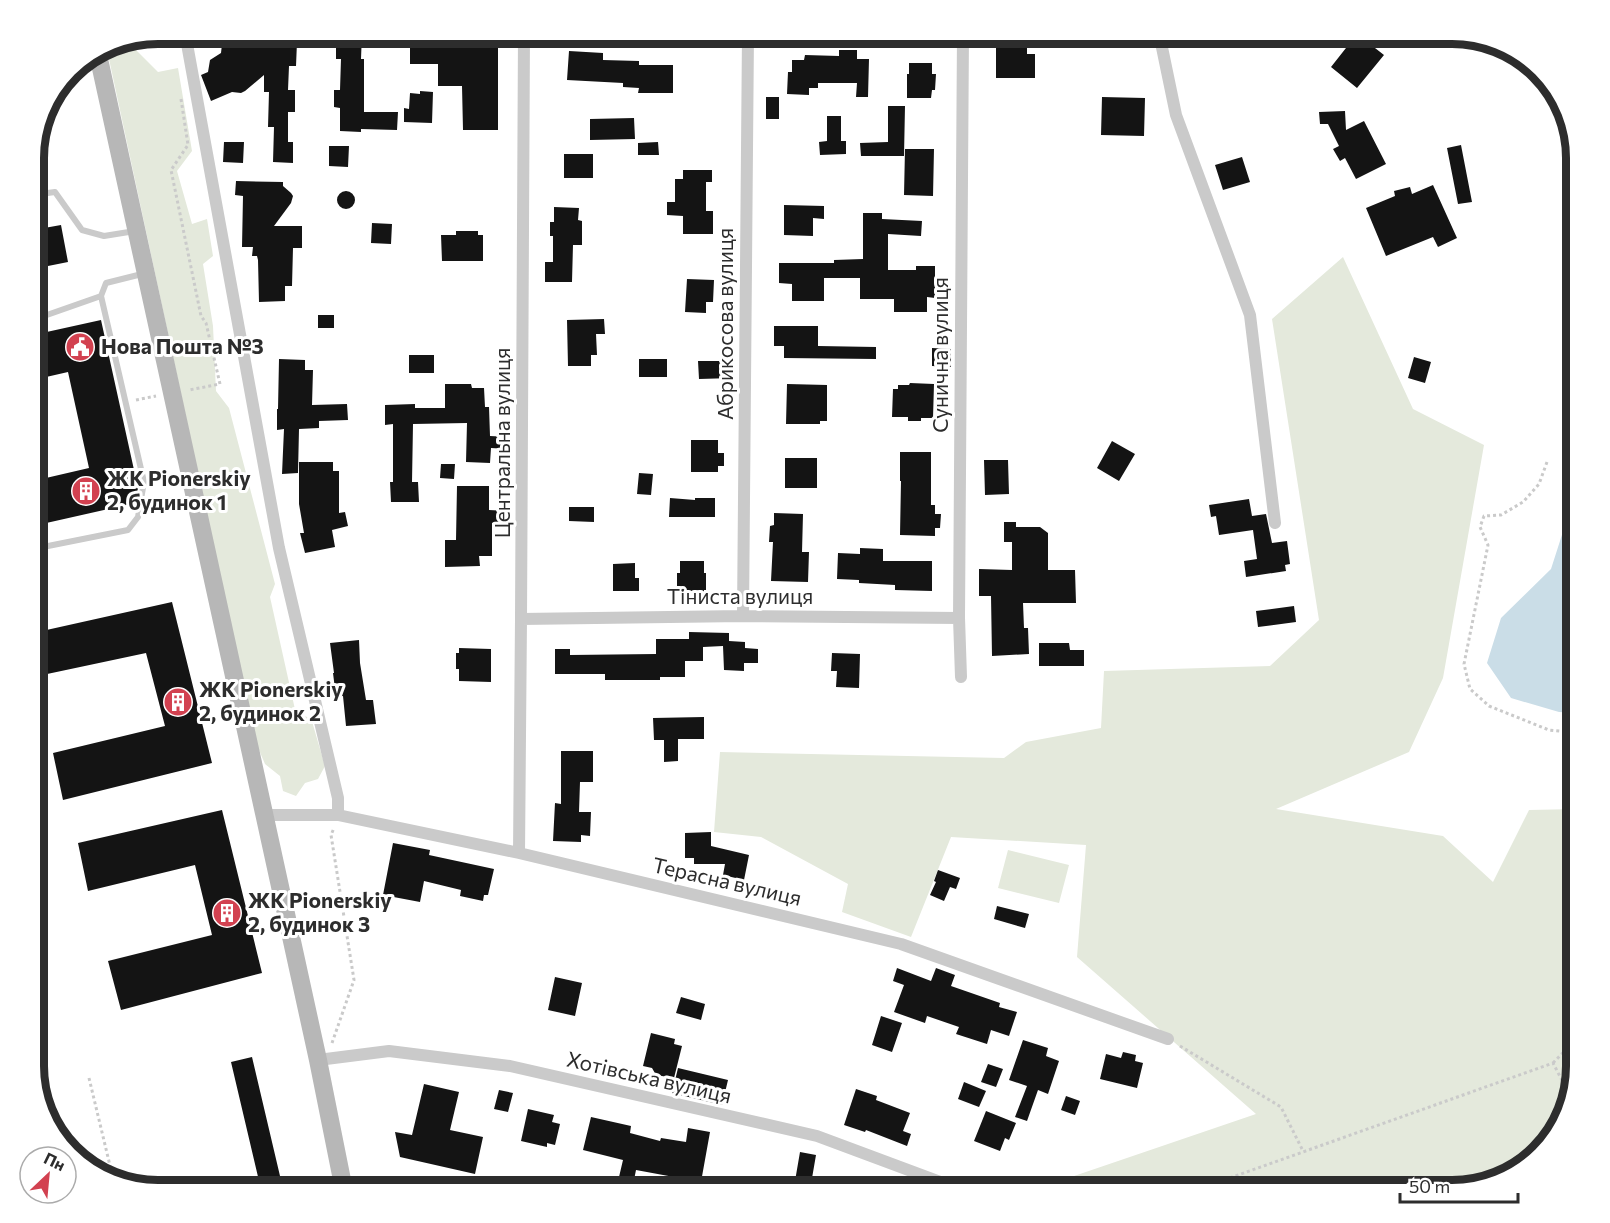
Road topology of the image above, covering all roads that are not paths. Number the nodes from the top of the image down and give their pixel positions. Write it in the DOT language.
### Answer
graph roads {
  1 [pos="186,44"];
  2 [pos="524,44"];
  3 [pos="748,44"];
  4 [pos="963,44"];
  5 [pos="1161,44"];
  6 [pos="99,60"];
  7 [pos="44,194"];
  8 [pos="137,231"];
  9 [pos="146,273"];
  10 [pos="101,296"];
  11 [pos="44,316"];
  12 [pos="1275,523"];
  13 [pos="44,547"];
  14 [pos="743,616"];
  15 [pos="959,618"];
  16 [pos="522,620"];
  17 [pos="960,677"];
  18 [pos="265,815"];
  19 [pos="338,816"];
  20 [pos="519,853"];
  21 [pos="1168,1039"];
  22 [pos="323,1059"];
  23 [pos="342,1180"];
  24 [pos="935,1180"];
  1 -- 19 [label="street"];
  2 -- 16 [label="street, Центральна вулиця"];
  3 -- 14 [label="street, Абрикосова вулиця"];
  4 -- 15 [label="street, Сунична вулиця"];
  5 -- 12 [label="street"];
  6 -- 8 [label="street"];
  7 -- 8 [label="lane"];
  8 -- 9 [label="street"];
  9 -- 10 [label="lane"];
  9 -- 18 [label="street"];
  10 -- 11 [label="lane"];
  10 -- 13 [label="lane"];
  14 -- 15 [label="street, Тіниста вулиця"];
  14 -- 16 [label="street, Тіниста вулиця"];
  15 -- 17 [label="street, Сунична вулиця"];
  16 -- 20 [label="street, Центральна вулиця"];
  18 -- 19 [label="street, Терасна вулиця"];
  18 -- 22 [label="street"];
  19 -- 20 [label="street, Терасна вулиця"];
  20 -- 21 [label="street, Терасна вулиця"];
  22 -- 23 [label="street"];
  22 -- 24 [label="street, Хотівська вулиця"];
}
